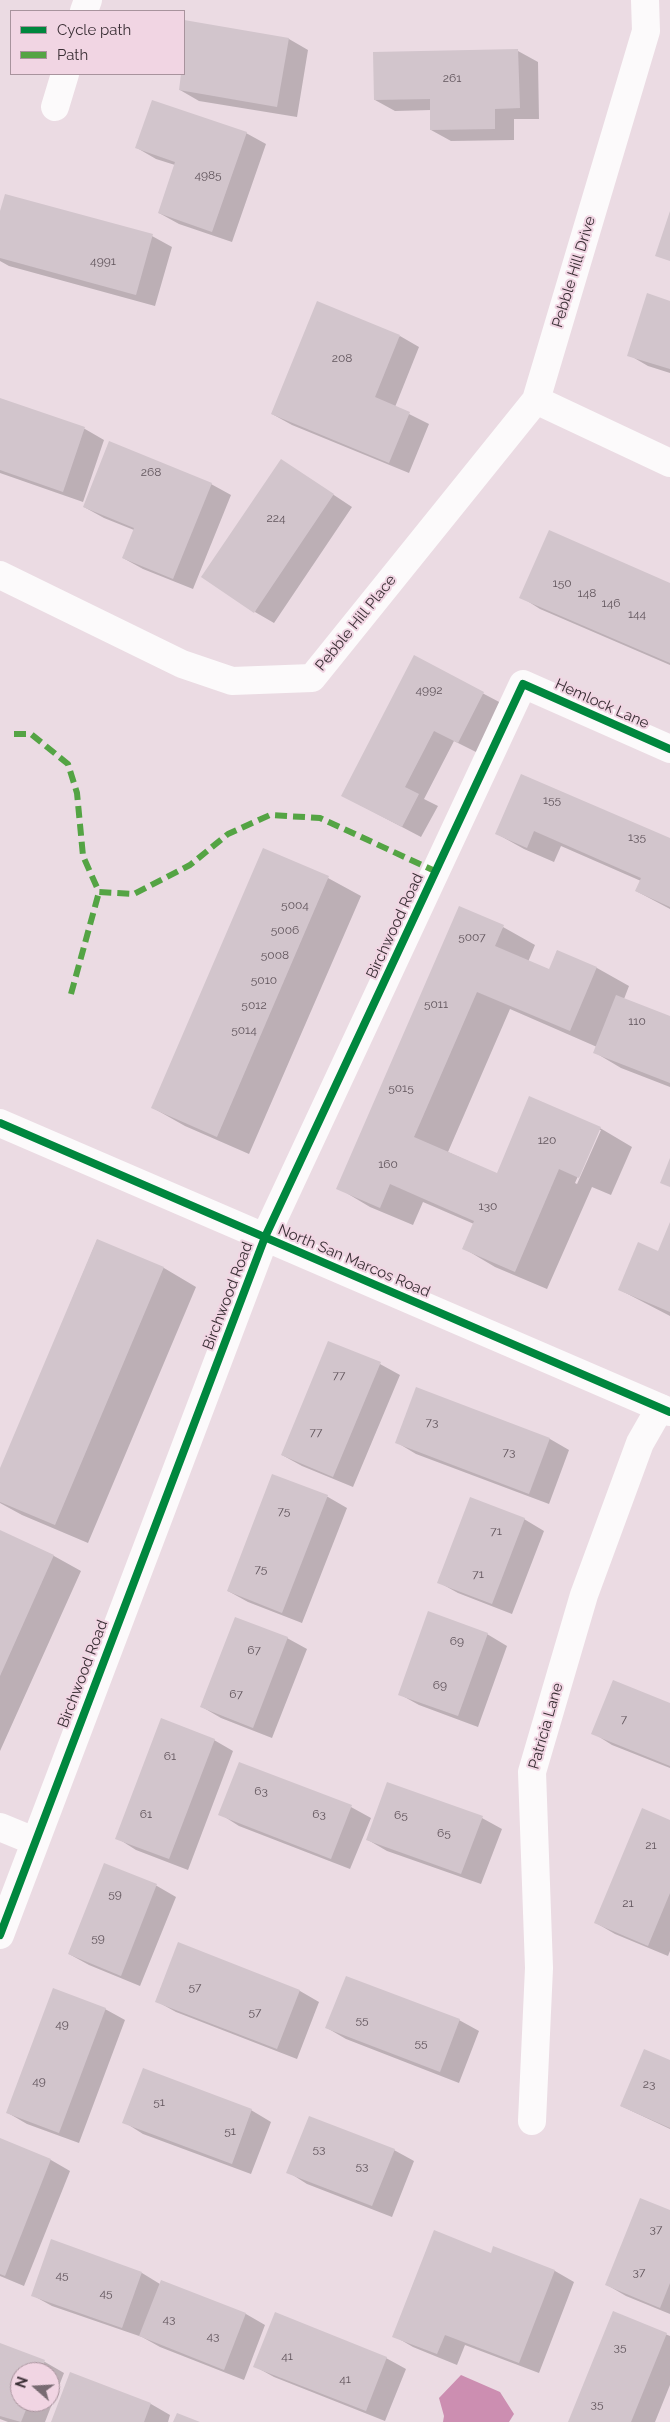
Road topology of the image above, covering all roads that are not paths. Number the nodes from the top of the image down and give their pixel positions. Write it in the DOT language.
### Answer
graph roads {
  1 [pos="645,0"];
  2 [pos="66,75"];
  3 [pos="55,107"];
  4 [pos="536,400"];
  5 [pos="670,462"];
  6 [pos="0,575"];
  7 [pos="523,684"];
  8 [pos="670,749"];
  9 [pos="0,1123"];
  10 [pos="265,1238"];
  11 [pos="665,1410"];
  12 [pos="0,1828"];
  13 [pos="34,1841"];
  14 [pos="0,1935"];
  15 [pos="532,2121"];
  1 -- 4 [label="street, Pebble Hill Drive"];
  2 -- 3 [label="street"];
  4 -- 5 [label="street"];
  4 -- 6 [label="street, Pebble Hill Place"];
  7 -- 8 [label="street, Hemlock Lane"];
  7 -- 10 [label="street, Birchwood Road"];
  9 -- 10 [label="street, North San Marcos Road"];
  10 -- 11 [label="street, North San Marcos Road"];
  10 -- 13 [label="street, Birchwood Road"];
  11 -- 15 [label="street, Patricia Lane"];
  12 -- 13 [label="street"];
  13 -- 14 [label="street, Birchwood Road"];
}
